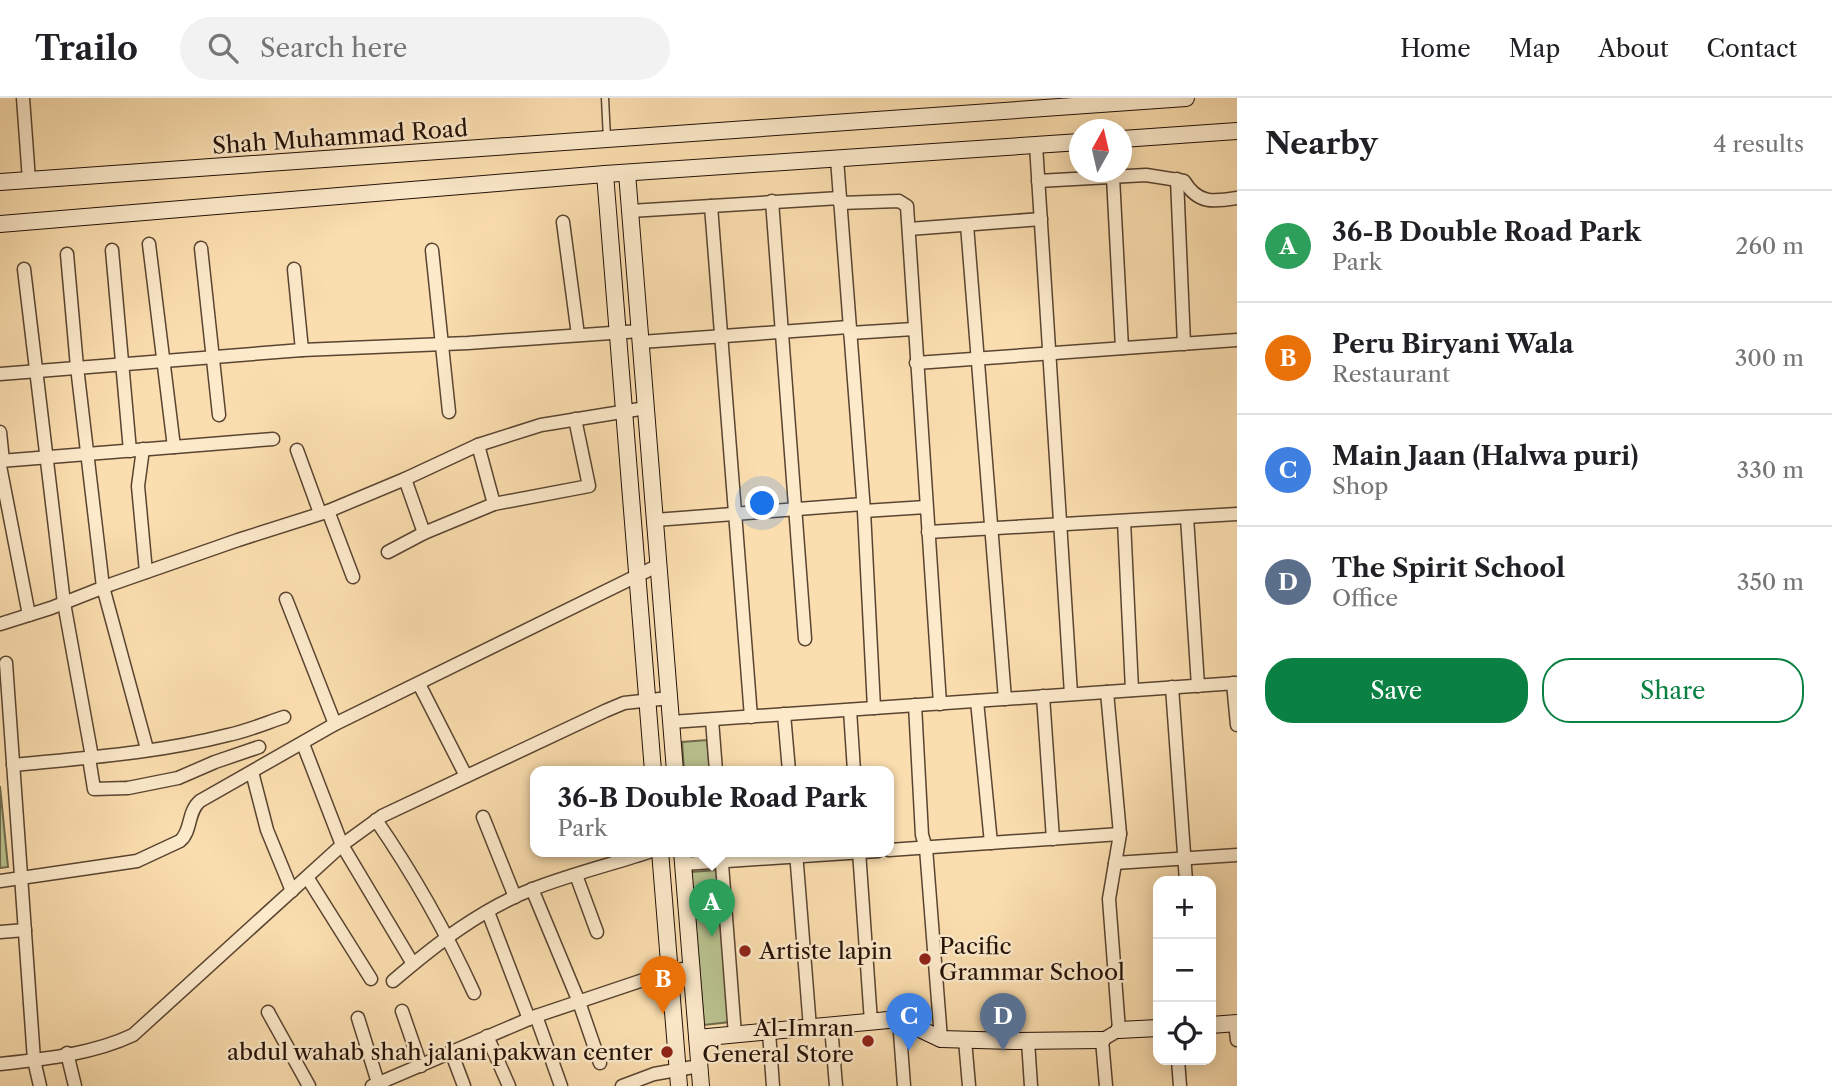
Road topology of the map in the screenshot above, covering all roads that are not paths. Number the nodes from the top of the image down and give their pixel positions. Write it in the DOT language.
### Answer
graph roads {
  1 [pos="23,98"];
  2 [pos="605,98"];
  3 [pos="1186,98"];
  4 [pos="1237,131"];
  5 [pos="1132,138"];
  6 [pos="607,141"];
  7 [pos="1069,143"];
  8 [pos="1036,145"];
  9 [pos="837,159"];
  10 [pos="627,173"];
  11 [pos="604,174"];
  12 [pos="1132,176"];
  13 [pos="1069,179"];
  14 [pos="1177,179"];
  15 [pos="29,180"];
  16 [pos="1038,181"];
  17 [pos="0,182"];
  18 [pos="1113,182"];
  19 [pos="1237,198"];
  20 [pos="840,200"];
  21 [pos="772,201"];
  22 [pos="710,206"];
  23 [pos="630,211"];
  24 [pos="1041,219"];
  25 [pos="563,222"];
  26 [pos="0,224"];
  27 [pos="967,225"];
  28 [pos="909,229"];
  29 [pos="149,244"];
  30 [pos="201,248"];
  31 [pos="112,250"];
  32 [pos="432,250"];
  33 [pos="66,254"];
  34 [pos="294,268"];
  35 [pos="24,269"];
  36 [pos="915,329"];
  37 [pos="849,330"];
  38 [pos="617,332"];
  39 [pos="781,332"];
  40 [pos="578,335"];
  41 [pos="640,336"];
  42 [pos="722,337"];
  43 [pos="1237,340"];
  44 [pos="441,344"];
  45 [pos="1184,344"];
  46 [pos="1122,348"];
  47 [pos="302,350"];
  48 [pos="1049,354"];
  49 [pos="212,357"];
  50 [pos="978,359"];
  51 [pos="164,360"];
  52 [pos="916,363"];
  53 [pos="122,364"];
  54 [pos="77,368"];
  55 [pos="37,371"];
  56 [pos="0,374"];
  57 [pos="646,408"];
  58 [pos="624,411"];
  59 [pos="449,412"];
  60 [pos="219,415"];
  61 [pos="575,419"];
  62 [pos="0,432"];
  63 [pos="273,439"];
  64 [pos="478,445"];
  65 [pos="174,447"];
  66 [pos="136,450"];
  67 [pos="298,450"];
  68 [pos="87,453"];
  69 [pos="46,457"];
  70 [pos="1,463"];
  71 [pos="405,480"];
  72 [pos="494,504"];
  73 [pos="926,507"];
  74 [pos="863,508"];
  75 [pos="797,509"];
  76 [pos="324,512"];
  77 [pos="735,514"];
  78 [pos="1237,514"];
  79 [pos="1187,517"];
  80 [pos="655,520"];
  81 [pos="1125,521"];
  82 [pos="1060,524"];
  83 [pos="992,528"];
  84 [pos="928,532"];
  85 [pos="424,533"];
  86 [pos="388,552"];
  87 [pos="659,565"];
  88 [pos="146,572"];
  89 [pos="637,576"];
  90 [pos="353,577"];
  91 [pos="103,587"];
  92 [pos="286,599"];
  93 [pos="64,603"];
  94 [pos="29,615"];
  95 [pos="0,624"];
  96 [pos="805,639"];
  97 [pos="6,663"];
  98 [pos="1235,683"];
  99 [pos="419,684"];
  100 [pos="1198,686"];
  101 [pos="1172,687"];
  102 [pos="1132,690"];
  103 [pos="1107,692"];
  104 [pos="1071,694"];
  105 [pos="1043,696"];
  106 [pos="669,698"];
  107 [pos="1005,699"];
  108 [pos="647,701"];
  109 [pos="977,701"];
  110 [pos="940,704"];
  111 [pos="915,705"];
  112 [pos="874,708"];
  113 [pos="850,710"];
  114 [pos="784,715"];
  115 [pos="285,717"];
  116 [pos="751,717"];
  117 [pos="712,720"];
  118 [pos="671,722"];
  119 [pos="335,724"];
  120 [pos="1237,725"];
  121 [pos="303,744"];
  122 [pos="259,747"];
  123 [pos="147,749"];
  124 [pos="90,757"];
  125 [pos="13,765"];
  126 [pos="653,766"];
  127 [pos="675,766"];
  128 [pos="716,766"];
  129 [pos="789,766"];
  130 [pos="854,766"];
  131 [pos="252,772"];
  132 [pos="466,776"];
  133 [pos="483,817"];
  134 [pos="376,820"];
  135 [pos="1120,834"];
  136 [pos="1053,839"];
  137 [pos="991,843"];
  138 [pos="342,845"];
  139 [pos="926,848"];
  140 [pos="894,850"];
  141 [pos="1237,855"];
  142 [pos="633,857"];
  143 [pos="660,857"];
  144 [pos="721,857"];
  145 [pos="796,857"];
  146 [pos="860,857"];
  147 [pos="682,858"];
  148 [pos="1184,859"];
  149 [pos="1115,863"];
  150 [pos="576,875"];
  151 [pos="1186,876"];
  152 [pos="307,877"];
  153 [pos="23,879"];
  154 [pos="0,881"];
  155 [pos="532,889"];
  156 [pos="292,891"];
  157 [pos="516,897"];
  158 [pos="488,912"];
  159 [pos="25,930"];
  160 [pos="0,932"];
  161 [pos="597,932"];
  162 [pos="448,937"];
  163 [pos="413,964"];
  164 [pos="691,968"];
  165 [pos="670,971"];
  166 [pos="371,979"];
  167 [pos="393,981"];
  168 [pos="474,992"];
  169 [pos="579,1002"];
  170 [pos="402,1011"];
  171 [pos="268,1012"];
  172 [pos="358,1018"];
  173 [pos="532,1018"];
  174 [pos="899,1019"];
  175 [pos="871,1022"];
  176 [pos="1236,1023"];
  177 [pos="1216,1025"];
  178 [pos="831,1026"];
  179 [pos="810,1028"];
  180 [pos="1153,1028"];
  181 [pos="1119,1030"];
  182 [pos="769,1032"];
  183 [pos="735,1035"];
  184 [pos="487,1037"];
  185 [pos="697,1038"];
  186 [pos="941,1040"];
  187 [pos="965,1040"];
  188 [pos="1102,1040"];
  189 [pos="1237,1040"];
  190 [pos="1028,1041"];
  191 [pos="67,1053"];
  192 [pos="452,1054"];
  193 [pos="34,1060"];
  194 [pos="600,1063"];
  195 [pos="0,1064"];
  196 [pos="1178,1065"];
  197 [pos="421,1066"];
  198 [pos="699,1066"];
  199 [pos="678,1078"];
  200 [pos="376,1085"];
  201 [pos="40,1086"];
  202 [pos="75,1086"];
  203 [pos="309,1086"];
  204 [pos="464,1086"];
  205 [pos="509,1086"];
  206 [pos="561,1086"];
  207 [pos="622,1086"];
  208 [pos="701,1086"];
  209 [pos="773,1086"];
  210 [pos="836,1086"];
  211 [pos="904,1086"];
  212 [pos="969,1086"];
  213 [pos="1031,1086"];
  214 [pos="1106,1086"];
  215 [pos="1180,1086"];
  1 -- 15 [label="street"];
  2 -- 6 [label="lane"];
  3 -- 6 [label="street, Shah Muhammad Road"];
  4 -- 5 [label="street"];
  6 -- 15 [label="street, Shah Muhammad Road"];
  7 -- 8 [label="street"];
  8 -- 9 [label="street"];
  8 -- 16 [label="street"];
  9 -- 10 [label="street"];
  9 -- 20 [label="street"];
  10 -- 11 [label="street"];
  10 -- 23 [label="street"];
  11 -- 26 [label="street"];
  11 -- 38 [label="street"];
  12 -- 14 [label="street"];
  13 -- 16 [label="street"];
  14 -- 19 [label="street"];
  14 -- 45 [label="street"];
  15 -- 17 [label="street, Shah Muhammad Road"];
  16 -- 24 [label="street"];
  18 -- 46 [label="street"];
  20 -- 21 [label="street"];
  20 -- 28 [label="street"];
  20 -- 37 [label="street"];
  21 -- 22 [label="street"];
  21 -- 39 [label="street"];
  22 -- 23 [label="street"];
  22 -- 42 [label="street"];
  23 -- 41 [label="street"];
  24 -- 27 [label="street"];
  24 -- 48 [label="street"];
  25 -- 40 [label="street"];
  27 -- 28 [label="street"];
  27 -- 50 [label="street"];
  28 -- 36 [label="street"];
  29 -- 51 [label="street"];
  30 -- 49 [label="street"];
  31 -- 53 [label="street"];
  32 -- 44 [label="street"];
  33 -- 54 [label="street"];
  34 -- 47 [label="street"];
  35 -- 55 [label="street"];
  36 -- 37 [label="street"];
  36 -- 52 [label="street"];
  37 -- 39 [label="street"];
  37 -- 74 [label="street"];
  38 -- 40 [label="street"];
  38 -- 41 [label="street"];
  38 -- 58 [label="street"];
  39 -- 42 [label="street"];
  39 -- 75 [label="street"];
  40 -- 44 [label="street"];
  41 -- 42 [label="street"];
  41 -- 57 [label="street"];
  42 -- 77 [label="street"];
  43 -- 45 [label="street"];
  44 -- 47 [label="street"];
  44 -- 59 [label="street"];
  45 -- 46 [label="street"];
  46 -- 48 [label="street"];
  47 -- 49 [label="street"];
  48 -- 50 [label="street"];
  48 -- 82 [label="street"];
  49 -- 51 [label="street"];
  49 -- 60 [label="street"];
  50 -- 52 [label="street"];
  50 -- 83 [label="street"];
  51 -- 53 [label="street"];
  51 -- 65 [label="street"];
  52 -- 73 [label="street"];
  53 -- 54 [label="street"];
  53 -- 66 [label="street"];
  54 -- 55 [label="street"];
  54 -- 68 [label="street"];
  55 -- 56 [label="street"];
  55 -- 69 [label="street"];
  57 -- 58 [label="street"];
  57 -- 80 [label="street"];
  58 -- 61 [label="street"];
  58 -- 89 [label="street"];
  61 -- 64 [label="street"];
  61 -- 72 [label="street"];
  62 -- 70 [label="street"];
  63 -- 65 [label="street"];
  64 -- 71 [label="street"];
  64 -- 72 [label="street"];
  65 -- 66 [label="street"];
  66 -- 68 [label="street"];
  66 -- 88 [label="street"];
  67 -- 76 [label="street"];
  68 -- 69 [label="street"];
  68 -- 91 [label="street"];
  69 -- 70 [label="street"];
  69 -- 93 [label="street"];
  70 -- 94 [label="street"];
  71 -- 76 [label="street"];
  71 -- 85 [label="street"];
  72 -- 85 [label="street"];
  73 -- 74 [label="street"];
  73 -- 84 [label="street"];
  74 -- 75 [label="street"];
  74 -- 112 [label="street"];
  75 -- 77 [label="street"];
  75 -- 96 [label="street"];
  76 -- 88 [label="street"];
  76 -- 90 [label="street"];
  77 -- 80 [label="street"];
  77 -- 116 [label="street"];
  78 -- 79 [label="street"];
  79 -- 81 [label="street"];
  79 -- 100 [label="street"];
  80 -- 87 [label="street"];
  81 -- 82 [label="street"];
  81 -- 102 [label="street"];
  82 -- 83 [label="street"];
  82 -- 104 [label="street"];
  83 -- 84 [label="street"];
  83 -- 107 [label="street"];
  84 -- 110 [label="street"];
  85 -- 86 [label="street"];
  87 -- 89 [label="street"];
  87 -- 106 [label="street"];
  88 -- 91 [label="street"];
  89 -- 99 [label="street"];
  89 -- 108 [label="street"];
  91 -- 93 [label="street"];
  91 -- 123 [label="street"];
  92 -- 119 [label="street"];
  93 -- 94 [label="street"];
  93 -- 124 [label="street"];
  94 -- 95 [label="street"];
  97 -- 125 [label="street"];
  98 -- 100 [label="street"];
  98 -- 120 [label="street"];
  99 -- 119 [label="street"];
  99 -- 132 [label="street"];
  100 -- 101 [label="street"];
  101 -- 102 [label="street"];
  101 -- 148 [label="street"];
  102 -- 103 [label="street"];
  103 -- 104 [label="street"];
  103 -- 135 [label="street"];
  104 -- 105 [label="street"];
  105 -- 107 [label="street"];
  105 -- 136 [label="street"];
  106 -- 108 [label="street"];
  106 -- 118 [label="street"];
  107 -- 109 [label="street"];
  108 -- 126 [label="street"];
  108 -- 132 [label="street"];
  109 -- 110 [label="street"];
  109 -- 137 [label="street"];
  110 -- 111 [label="street"];
  111 -- 112 [label="street"];
  111 -- 139 [label="street"];
  112 -- 113 [label="street"];
  113 -- 114 [label="street"];
  113 -- 130 [label="street"];
  114 -- 116 [label="street"];
  114 -- 129 [label="street"];
  115 -- 123 [label="street"];
  116 -- 117 [label="street"];
  117 -- 118 [label="street"];
  117 -- 128 [label="street"];
  118 -- 127 [label="street"];
  119 -- 121 [label="street"];
  121 -- 131 [label="street"];
  121 -- 138 [label="street"];
  122 -- 124 [label="street"];
  123 -- 124 [label="street"];
  124 -- 125 [label="street"];
  125 -- 153 [label="street"];
  131 -- 153 [label="street"];
  131 -- 156 [label="street"];
  132 -- 134 [label="street"];
  133 -- 157 [label="street"];
  134 -- 138 [label="street"];
  134 -- 162 [label="street"];
  135 -- 136 [label="street"];
  135 -- 149 [label="street"];
  136 -- 137 [label="street"];
  137 -- 139 [label="street"];
  138 -- 152 [label="street"];
  138 -- 163 [label="street"];
  139 -- 140 [label="street"];
  139 -- 186 [label="street"];
  141 -- 148 [label="street"];
  142 -- 150 [label="street"];
  143 -- 165 [label="street"];
  144 -- 147 [label="street"];
  144 -- 183 [label="street"];
  145 -- 179 [label="street"];
  146 -- 175 [label="street"];
  147 -- 164 [label="street"];
  148 -- 149 [label="street"];
  148 -- 151 [label="street"];
  149 -- 181 [label="street"];
  150 -- 155 [label="street"];
  150 -- 161 [label="street"];
  152 -- 156 [label="street"];
  152 -- 166 [label="street"];
  153 -- 154 [label="street"];
  153 -- 159 [label="street"];
  155 -- 157 [label="street"];
  155 -- 169 [label="street"];
  156 -- 191 [label="street"];
  157 -- 158 [label="street"];
  158 -- 162 [label="street"];
  158 -- 173 [label="street"];
  159 -- 160 [label="street"];
  159 -- 193 [label="street"];
  162 -- 163 [label="street"];
  162 -- 168 [label="street"];
  163 -- 167 [label="street"];
  164 -- 165 [label="street"];
  164 -- 185 [label="street"];
  165 -- 169 [label="street"];
  165 -- 199 [label="street"];
  169 -- 173 [label="street"];
  169 -- 194 [label="street"];
  170 -- 197 [label="street"];
  171 -- 203 [label="street"];
  172 -- 200 [label="street"];
  173 -- 184 [label="street"];
  173 -- 206 [label="street"];
  174 -- 175 [label="street"];
  174 -- 186 [label="street"];
  174 -- 211 [label="street"];
  175 -- 178 [label="street"];
  176 -- 177 [label="street"];
  176 -- 189 [label="street"];
  178 -- 179 [label="street"];
  178 -- 210 [label="street"];
  179 -- 182 [label="street"];
  180 -- 181 [label="street"];
  181 -- 188 [label="street"];
  182 -- 183 [label="street"];
  182 -- 209 [label="street"];
  183 -- 185 [label="street"];
  184 -- 192 [label="street"];
  184 -- 205 [label="street"];
  185 -- 198 [label="street"];
  186 -- 187 [label="street"];
  187 -- 190 [label="street"];
  187 -- 212 [label="street"];
  188 -- 190 [label="street"];
  188 -- 214 [label="street"];
  190 -- 213 [label="street"];
  191 -- 193 [label="street"];
  191 -- 202 [label="street"];
  192 -- 197 [label="street"];
  192 -- 204 [label="street"];
  193 -- 195 [label="street"];
  193 -- 201 [label="street"];
  196 -- 215 [label="street"];
  197 -- 200 [label="street"];
  198 -- 199 [label="street"];
  198 -- 208 [label="street"];
  199 -- 207 [label="street"];
}
